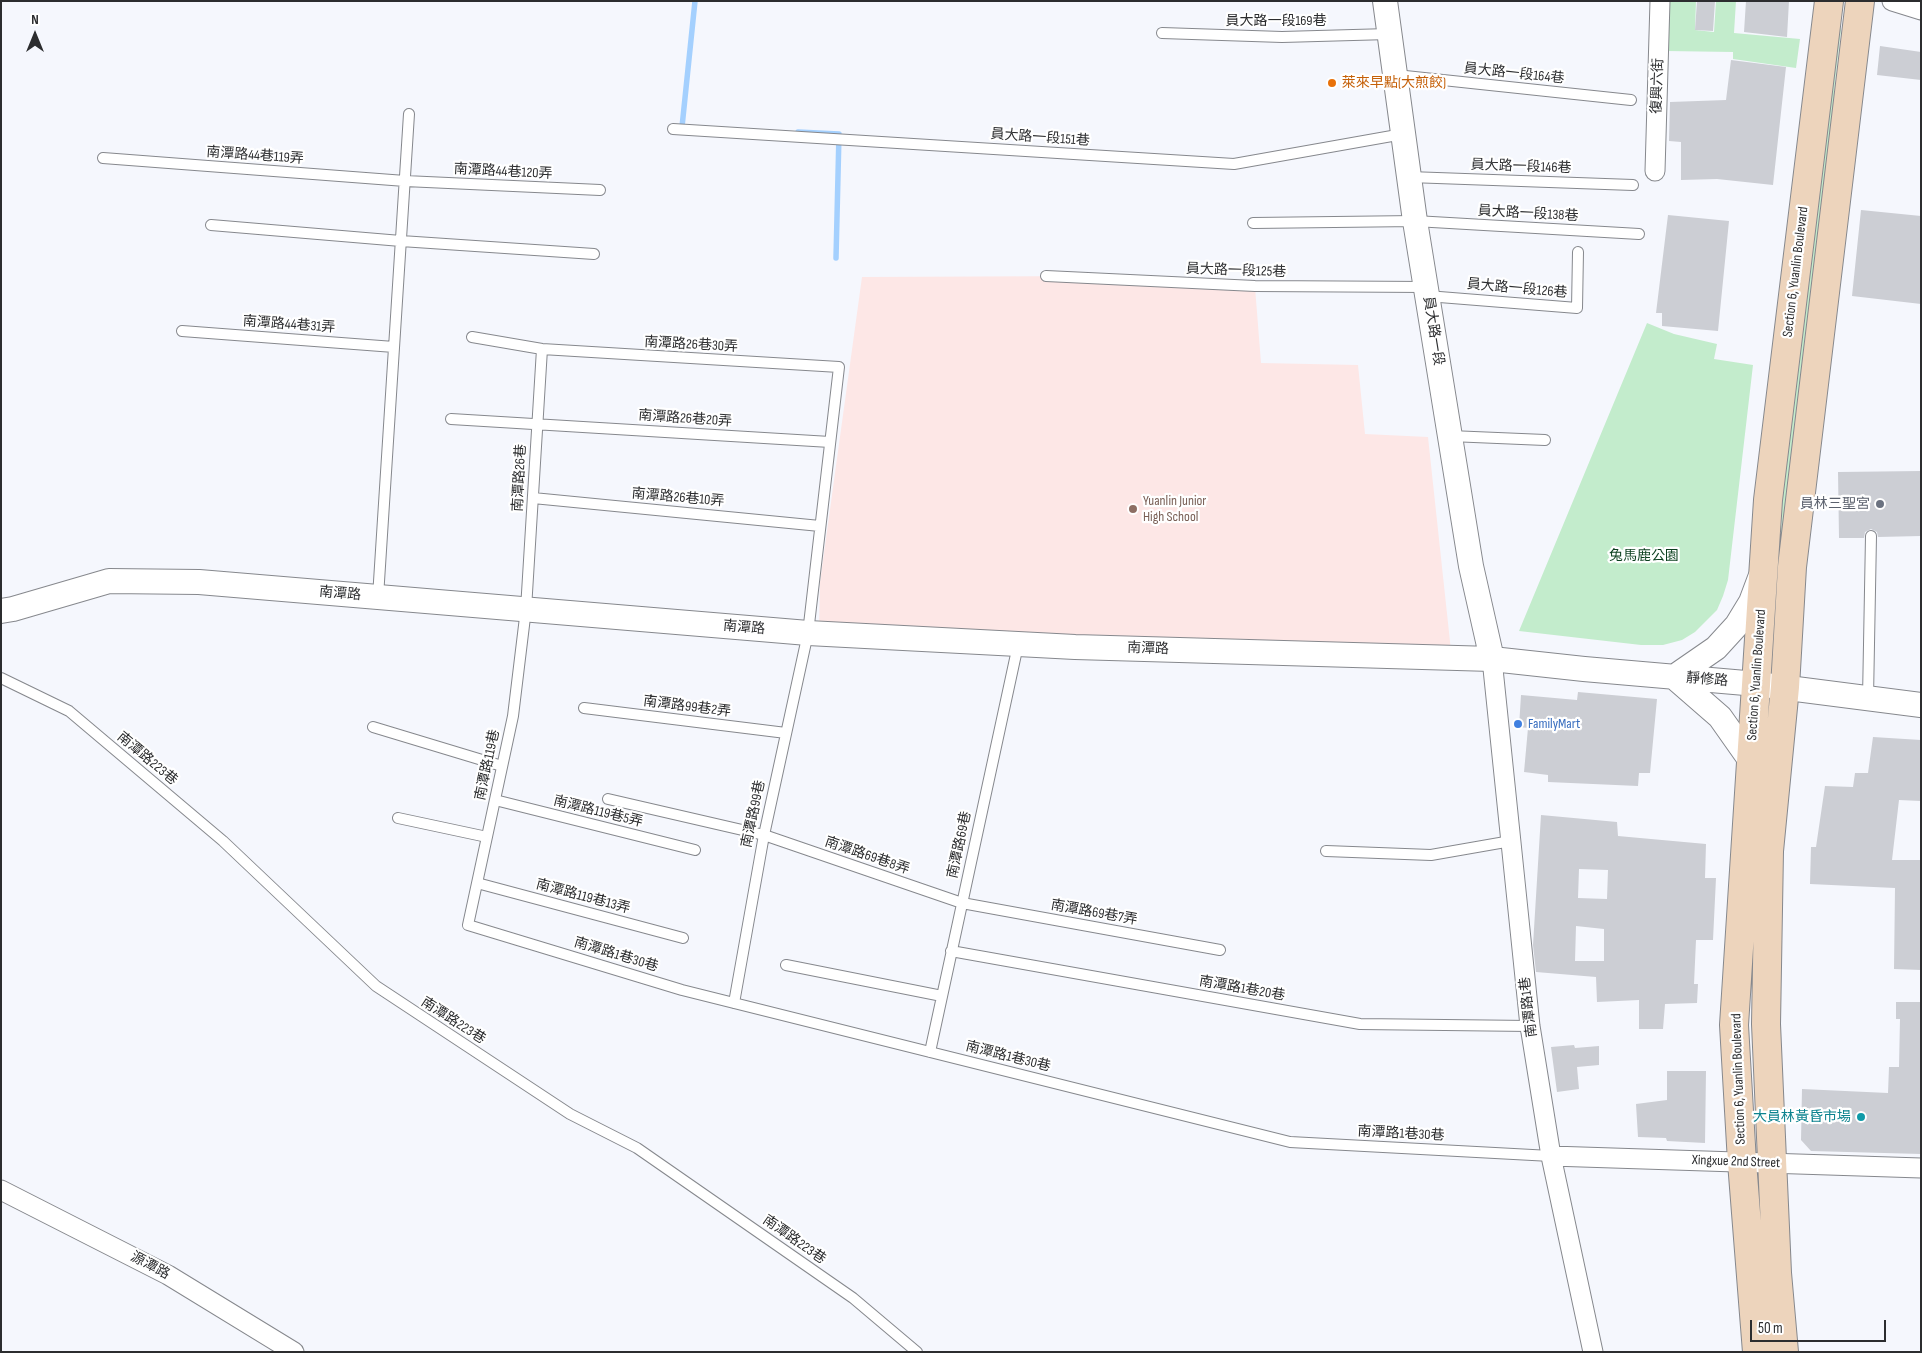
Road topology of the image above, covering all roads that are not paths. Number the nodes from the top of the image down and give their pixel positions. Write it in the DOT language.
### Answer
graph roads {
  1 [pos="1386,1"];
  2 [pos="1660,1"];
  3 [pos="1829,1"];
  4 [pos="1860,1"];
  5 [pos="1892,1"];
  6 [pos="1921,10"];
  7 [pos="1162,32"];
  8 [pos="1389,34"];
  9 [pos="1395,75"];
  10 [pos="1631,100"];
  11 [pos="409,114"];
  12 [pos="673,129"];
  13 [pos="1403,134"];
  14 [pos="103,158"];
  15 [pos="1655,171"];
  16 [pos="1409,177"];
  17 [pos="405,181"];
  18 [pos="1633,185"];
  19 [pos="600,190"];
  20 [pos="1415,221"];
  21 [pos="1253,223"];
  22 [pos="210,225"];
  23 [pos="1639,234"];
  24 [pos="401,241"];
  25 [pos="1578,252"];
  26 [pos="594,254"];
  27 [pos="1046,276"];
  28 [pos="1426,292"];
  29 [pos="182,331"];
  30 [pos="472,337"];
  31 [pos="394,347"];
  32 [pos="542,349"];
  33 [pos="839,367"];
  34 [pos="450,418"];
  35 [pos="537,424"];
  36 [pos="1450,436"];
  37 [pos="1545,440"];
  38 [pos="830,442"];
  39 [pos="533,498"];
  40 [pos="820,526"];
  41 [pos="1871,536"];
  42 [pos="1764,568"];
  43 [pos="378,597"];
  44 [pos="526,609"];
  45 [pos="1,611"];
  46 [pos="808,633"];
  47 [pos="1018,644"];
  48 [pos="1492,659"];
  49 [pos="1674,677"];
  50 [pos="1,678"];
  51 [pos="1758,684"];
  52 [pos="1785,687"];
  53 [pos="1868,698"];
  54 [pos="1921,705"];
  55 [pos="584,708"];
  56 [pos="373,727"];
  57 [pos="786,733"];
  58 [pos="1751,761"];
  59 [pos="502,766"];
  60 [pos="608,798"];
  61 [pos="495,800"];
  62 [pos="398,818"];
  63 [pos="764,835"];
  64 [pos="487,837"];
  65 [pos="1511,841"];
  66 [pos="695,850"];
  67 [pos="1326,850"];
  68 [pos="477,883"];
  69 [pos="962,903"];
  70 [pos="468,925"];
  71 [pos="683,938"];
  72 [pos="1220,950"];
  73 [pos="951,951"];
  74 [pos="786,965"];
  75 [pos="942,996"];
  76 [pos="734,1003"];
  77 [pos="1530,1026"];
  78 [pos="930,1052"];
  79 [pos="1551,1156"];
  80 [pos="1742,1162"];
  81 [pos="1772,1163"];
  82 [pos="1921,1168"];
  83 [pos="1,1190"];
  84 [pos="294,1352"];
  85 [pos="918,1352"];
  86 [pos="1593,1352"];
  87 [pos="1757,1352"];
  88 [pos="1784,1352"];
  1 -- 8 [label="street, 員大路一段"];
  2 -- 15 [label="street, 復興六街"];
  3 -- 42 [label="main road, Section 6, Yuanlin Boulevard"];
  4 -- 52 [label="main road, Section 6, Yuanlin Boulevard"];
  5 -- 6 [label="street"];
  7 -- 8 [label="lane, 員大路一段169巷"];
  8 -- 9 [label="street, 員大路一段"];
  9 -- 10 [label="lane, 員大路一段164巷"];
  9 -- 13 [label="street, 員大路一段"];
  11 -- 17 [label="lane"];
  12 -- 13 [label="lane, 員大路一段151巷"];
  13 -- 16 [label="street, 員大路一段"];
  14 -- 17 [label="lane, 南潭路44巷119弄"];
  16 -- 18 [label="lane, 員大路一段146巷"];
  16 -- 20 [label="street, 員大路一段"];
  17 -- 19 [label="lane, 南潭路44巷120弄"];
  17 -- 24 [label="lane"];
  20 -- 21 [label="lane, 員大路一段138巷"];
  20 -- 23 [label="lane, 員大路一段138巷"];
  20 -- 28 [label="street, 員大路一段"];
  22 -- 24 [label="lane"];
  24 -- 26 [label="lane"];
  24 -- 31 [label="lane"];
  25 -- 28 [label="lane, 員大路一段126巷"];
  27 -- 28 [label="lane, 員大路一段125巷"];
  28 -- 36 [label="street, 員大路一段"];
  29 -- 31 [label="lane, 南潭路44巷31弄"];
  30 -- 32 [label="lane, 南潭路26巷30弄"];
  31 -- 43 [label="lane"];
  32 -- 33 [label="lane, 南潭路26巷30弄"];
  32 -- 35 [label="lane, 南潭路26巷"];
  33 -- 38 [label="lane, 南潭路99巷"];
  34 -- 35 [label="lane, 南潭路26巷20弄"];
  35 -- 38 [label="lane, 南潭路26巷20弄"];
  35 -- 39 [label="lane, 南潭路26巷"];
  36 -- 37 [label="lane"];
  36 -- 48 [label="street, 員大路一段"];
  38 -- 40 [label="lane, 南潭路99巷"];
  39 -- 40 [label="lane, 南潭路26巷10弄"];
  39 -- 44 [label="lane, 南潭路26巷"];
  40 -- 46 [label="lane, 南潭路99巷"];
  41 -- 53 [label="lane"];
  42 -- 49 [label="street"];
  42 -- 51 [label="main road, Section 6, Yuanlin Boulevard"];
  43 -- 44 [label="street, 南潭路"];
  43 -- 45 [label="street, 南潭路"];
  44 -- 46 [label="street, 南潭路"];
  44 -- 59 [label="lane, 南潭路119巷"];
  46 -- 47 [label="street, 南潭路"];
  46 -- 57 [label="lane, 南潭路99巷"];
  47 -- 48 [label="street, 南潭路"];
  47 -- 69 [label="lane, 南潭路69巷"];
  48 -- 49 [label="street, 靜修路"];
  48 -- 65 [label="street, 南潭路1巷"];
  49 -- 51 [label="street, 靜修路"];
  49 -- 58 [label="street"];
  50 -- 85 [label="lane, 南潭路223巷"];
  51 -- 52 [label="street, 靜修路"];
  51 -- 58 [label="main road, Section 6, Yuanlin Boulevard"];
  52 -- 53 [label="street, 靜修路"];
  52 -- 81 [label="main road, Section 6, Yuanlin Boulevard"];
  53 -- 54 [label="street, 靜修路"];
  55 -- 57 [label="lane, 南潭路99巷2弄"];
  56 -- 59 [label="lane"];
  57 -- 63 [label="lane, 南潭路99巷"];
  58 -- 80 [label="main road, Section 6, Yuanlin Boulevard"];
  59 -- 61 [label="lane, 南潭路119巷"];
  60 -- 63 [label="lane, 南潭路69巷8弄"];
  61 -- 64 [label="lane, 南潭路119巷"];
  61 -- 66 [label="lane, 南潭路119巷5弄"];
  62 -- 64 [label="lane"];
  63 -- 69 [label="lane, 南潭路69巷8弄"];
  63 -- 76 [label="lane, 南潭路99巷"];
  64 -- 68 [label="lane, 南潭路119巷"];
  65 -- 67 [label="lane"];
  65 -- 77 [label="street, 南潭路1巷"];
  68 -- 70 [label="lane, 南潭路119巷"];
  68 -- 71 [label="lane, 南潭路119巷13弄"];
  69 -- 72 [label="lane, 南潭路69巷7弄"];
  69 -- 73 [label="lane, 南潭路69巷"];
  70 -- 76 [label="lane, 南潭路1巷30巷"];
  73 -- 75 [label="lane, 南潭路69巷"];
  73 -- 77 [label="lane, 南潭路1巷20巷"];
  74 -- 75 [label="lane"];
  75 -- 78 [label="lane, 南潭路69巷"];
  76 -- 78 [label="lane, 南潭路1巷30巷"];
  77 -- 79 [label="street, 南潭路1巷"];
  78 -- 79 [label="lane, 南潭路1巷30巷"];
  79 -- 80 [label="street, Xingxue 2nd Street"];
  79 -- 86 [label="street, 南潭路1巷"];
  80 -- 81 [label="street, Xingxue 2nd Street"];
  80 -- 87 [label="main road, Section 6, Yuanlin Boulevard"];
  81 -- 82 [label="street, Xingxue 2nd Street"];
  81 -- 88 [label="main road, Section 6, Yuanlin Boulevard"];
  83 -- 84 [label="street, 源潭路"];
}
